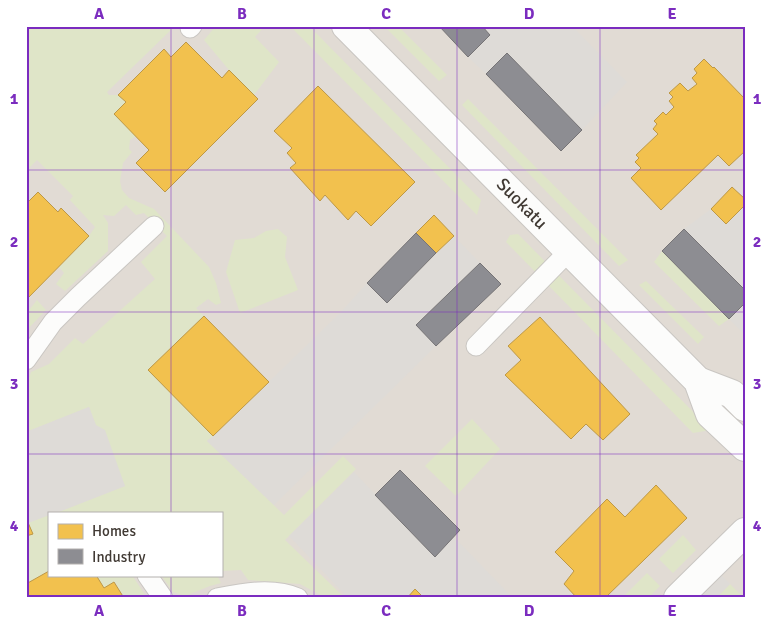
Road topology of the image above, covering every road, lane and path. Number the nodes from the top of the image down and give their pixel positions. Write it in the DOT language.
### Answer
graph roads {
  1 [pos="346,26"];
  2 [pos="154,226"];
  3 [pos="570,250"];
  4 [pos="476,346"];
  5 [pos="26,360"];
  6 [pos="698,381"];
  7 [pos="745,407"];
  8 [pos="745,448"];
  9 [pos="745,532"];
  10 [pos="148,576"];
  11 [pos="163,598"];
  12 [pos="216,598"];
  13 [pos="298,598"];
  14 [pos="678,598"];
  1 -- 3 [label="street, Suokatu"];
  2 -- 5 [label="lane"];
  3 -- 4 [label="lane"];
  3 -- 6 [label="street, Suokatu"];
  6 -- 7 [label="street, Suokatu"];
  6 -- 8 [label="street, Suokatu"];
  9 -- 14 [label="street"];
  10 -- 11 [label="lane"];
  12 -- 13 [label="lane"];
}
